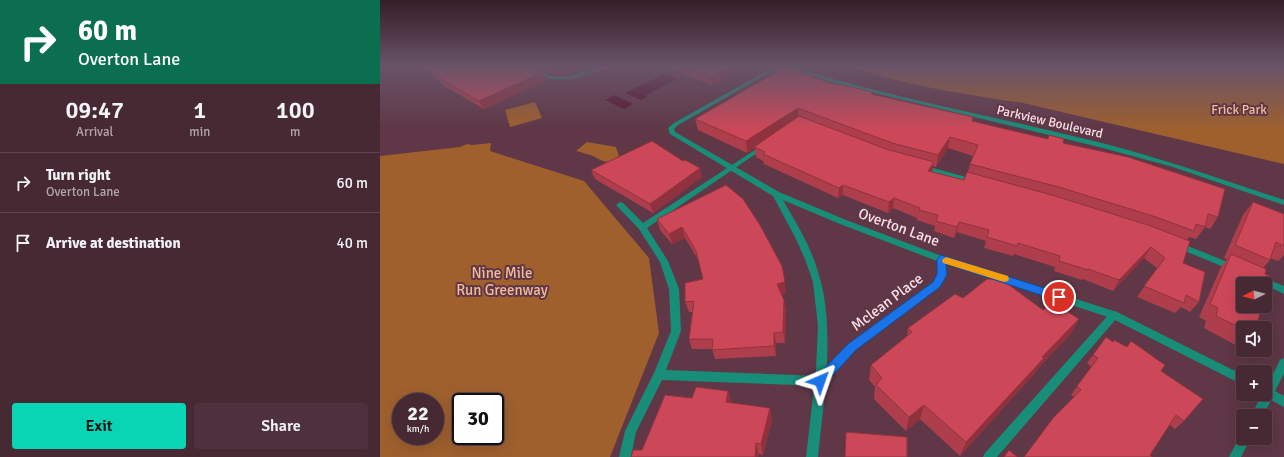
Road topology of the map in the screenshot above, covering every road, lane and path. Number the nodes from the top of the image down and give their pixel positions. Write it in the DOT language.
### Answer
graph roads {
  1 [pos="741,87"];
  2 [pos="856,87"];
  3 [pos="773,140"];
  4 [pos="918,166"];
  5 [pos="731,169"];
  6 [pos="984,184"];
  7 [pos="776,194"];
  8 [pos="1284,203"];
  9 [pos="620,205"];
  10 [pos="642,226"];
  11 [pos="1174,243"];
  12 [pos="941,259"];
  13 [pos="1237,269"];
  14 [pos="1250,275"];
  15 [pos="1284,290"];
  16 [pos="1114,315"];
  17 [pos="1284,363"];
  18 [pos="659,375"];
  19 [pos="1236,376"];
  20 [pos="820,381"];
  21 [pos="1272,383"];
  22 [pos="1272,395"];
  23 [pos="1284,402"];
  24 [pos="1241,445"];
  25 [pos="625,457"];
  26 [pos="812,457"];
  27 [pos="989,457"];
  28 [pos="1235,457"];
  1 -- 5 [label="street, Overton Lane"];
  2 -- 8 [label="street, Parkview Boulevard"];
  3 -- 5 [label="street"];
  4 -- 6 [label="street"];
  5 -- 7 [label="street, Overton Lane"];
  5 -- 10 [label="street"];
  7 -- 12 [label="street, Overton Lane"];
  7 -- 20 [label="street"];
  9 -- 10 [label="street"];
  10 -- 18 [label="street"];
  11 -- 13 [label="street"];
  12 -- 16 [label="street, Overton Lane"];
  12 -- 20 [label="street, Mclean Place"];
  14 -- 15 [label="street"];
  16 -- 19 [label="street, Overton Lane"];
  16 -- 27 [label="street"];
  17 -- 21 [label="street"];
  18 -- 20 [label="street"];
  18 -- 25 [label="street"];
  20 -- 26 [label="street"];
  22 -- 23 [label="street"];
  24 -- 28 [label="street"];
}
